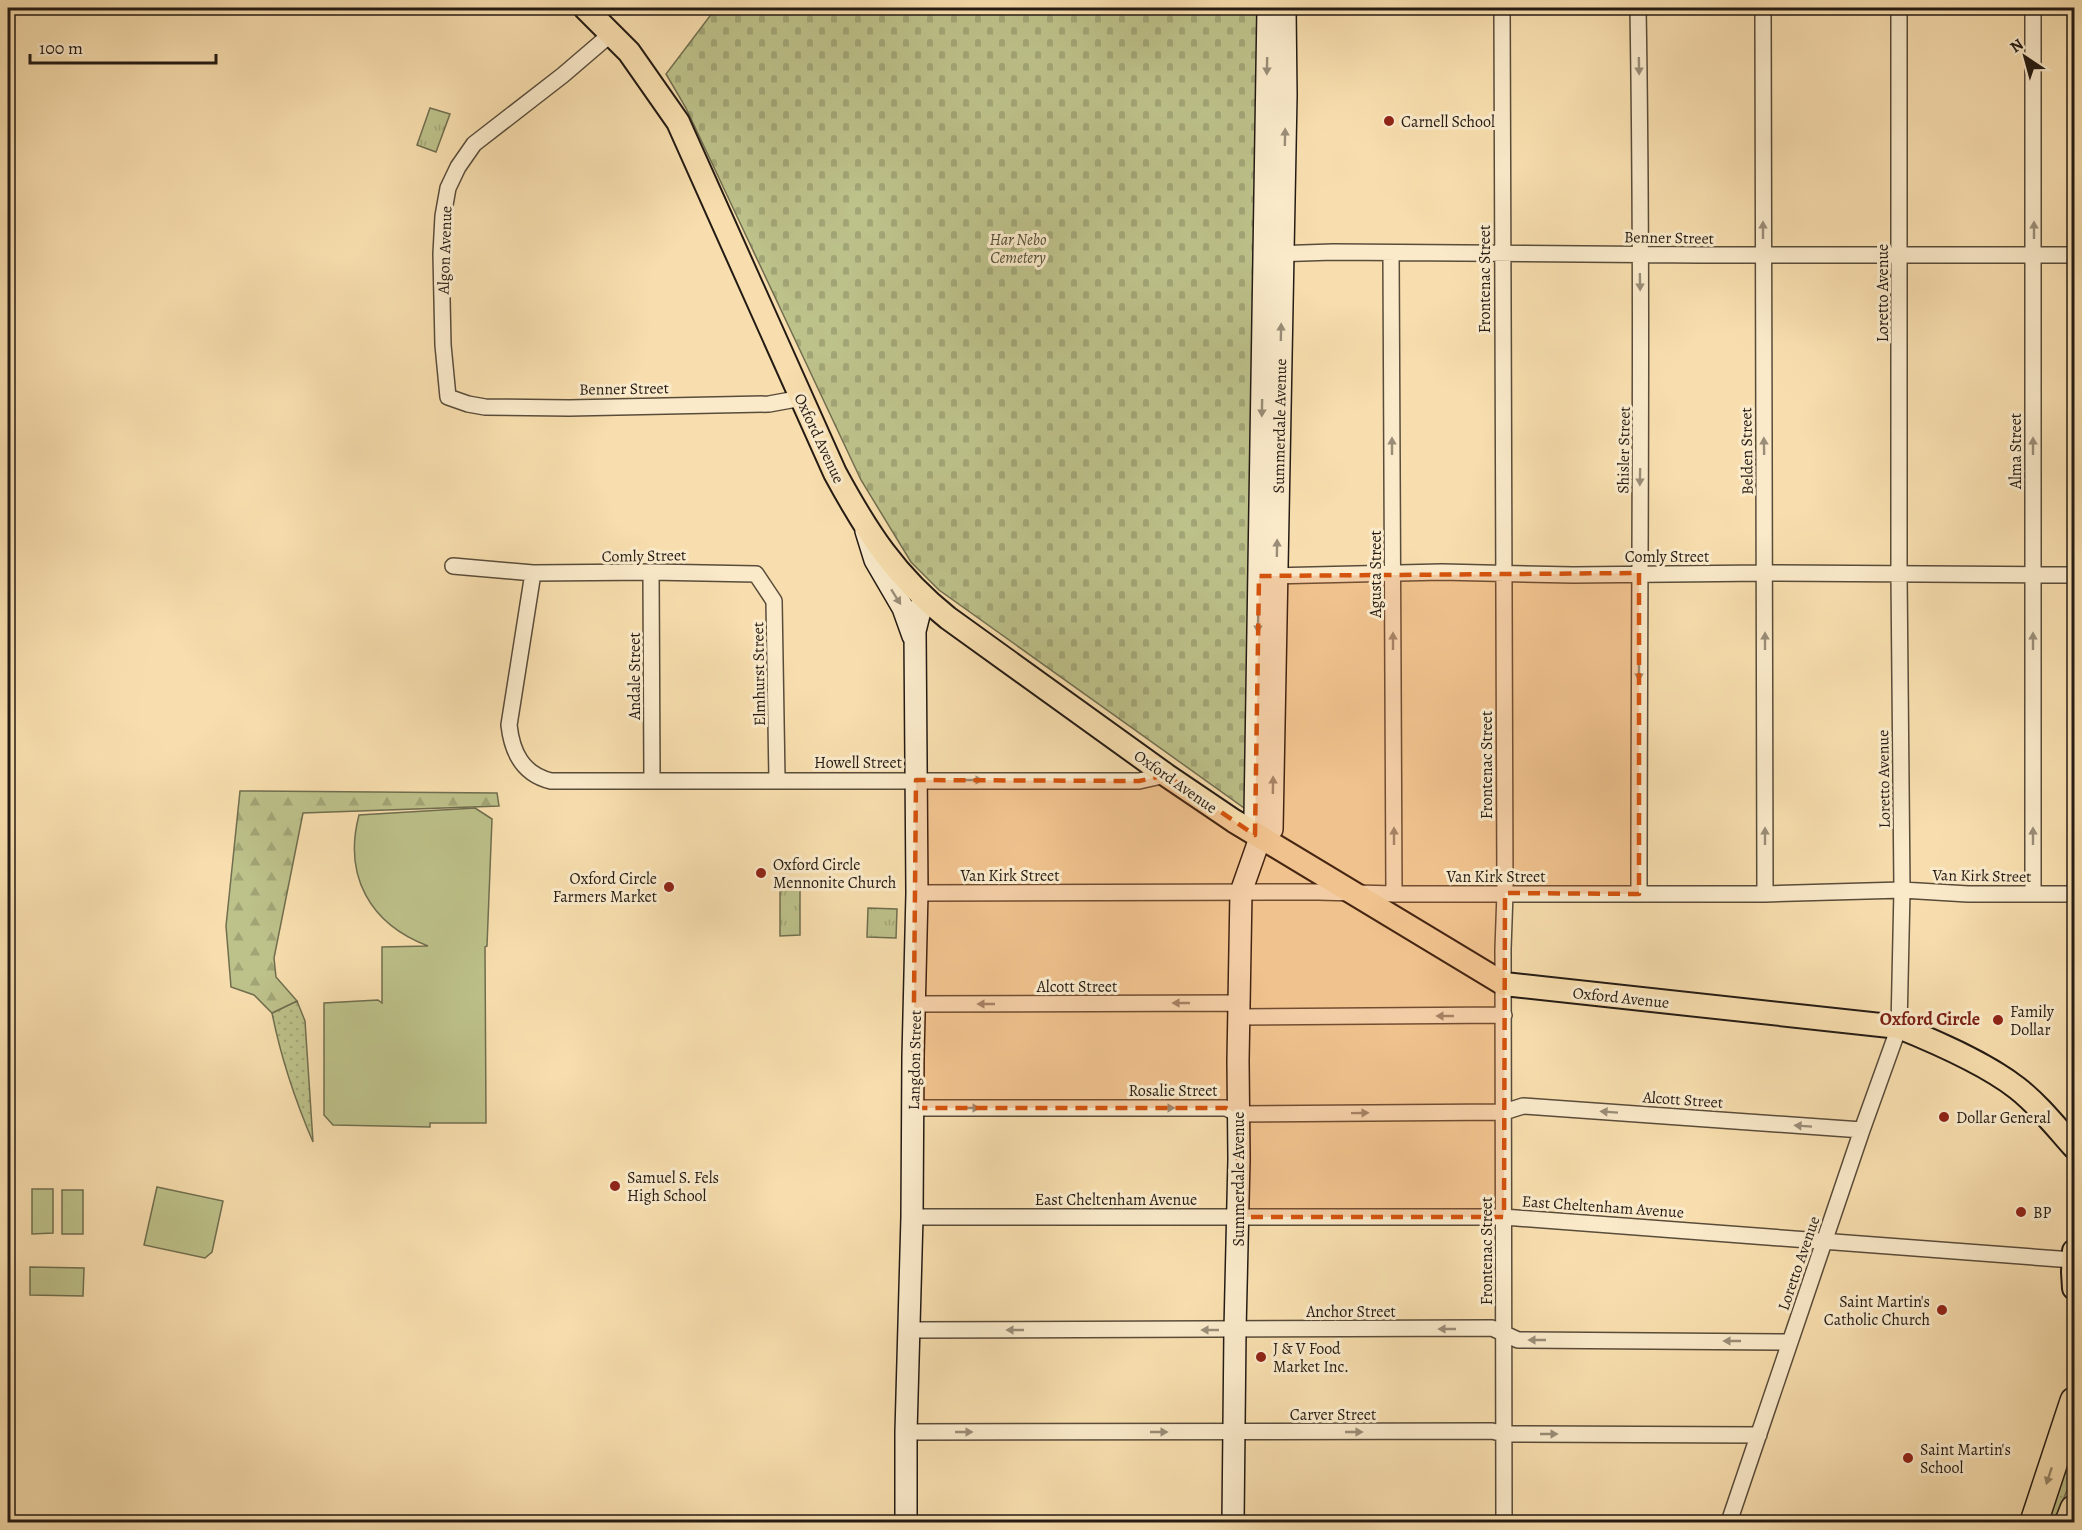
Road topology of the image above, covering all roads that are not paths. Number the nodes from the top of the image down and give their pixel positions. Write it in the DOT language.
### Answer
graph roads {
  1 [pos="1268,8"];
  2 [pos="1286,8"];
  3 [pos="1502,8"];
  4 [pos="1638,8"];
  5 [pos="1763,8"];
  6 [pos="1899,8"];
  7 [pos="2033,8"];
  8 [pos="599,17"];
  9 [pos="1391,253"];
  10 [pos="1273,254"];
  11 [pos="1502,254"];
  12 [pos="1640,254"];
  13 [pos="1763,255"];
  14 [pos="1900,255"];
  15 [pos="2034,255"];
  16 [pos="2074,255"];
  17 [pos="448,397"];
  18 [pos="802,398"];
  19 [pos="864,525"];
  20 [pos="453,566"];
  21 [pos="651,572"];
  22 [pos="533,573"];
  23 [pos="1393,573"];
  24 [pos="1503,573"];
  25 [pos="1639,573"];
  26 [pos="1766,573"];
  27 [pos="756,574"];
  28 [pos="1899,574"];
  29 [pos="2033,574"];
  30 [pos="2074,575"];
  31 [pos="1268,576"];
  32 [pos="923,598"];
  33 [pos="915,642"];
  34 [pos="1166,775"];
  35 [pos="652,780"];
  36 [pos="777,780"];
  37 [pos="916,780"];
  38 [pos="1260,838"];
  39 [pos="1902,890"];
  40 [pos="1242,892"];
  41 [pos="1349,892"];
  42 [pos="917,893"];
  43 [pos="1505,893"];
  44 [pos="1394,894"];
  45 [pos="1639,894"];
  46 [pos="1765,894"];
  47 [pos="2033,894"];
  48 [pos="2074,894"];
  49 [pos="1504,984"];
  50 [pos="914,1004"];
  51 [pos="1240,1010"];
  52 [pos="1504,1015"];
  53 [pos="1899,1027"];
  54 [pos="913,1108"];
  55 [pos="1504,1112"];
  56 [pos="1238,1114"];
  57 [pos="1862,1130"];
  58 [pos="2074,1147"];
  59 [pos="912,1217"];
  60 [pos="1238,1217"];
  61 [pos="1504,1217"];
  62 [pos="1825,1241"];
  63 [pos="2074,1255"];
  64 [pos="2074,1288"];
  65 [pos="909,1330"];
  66 [pos="1235,1330"];
  67 [pos="1504,1334"];
  68 [pos="1791,1342"];
  69 [pos="2074,1401"];
  70 [pos="906,1432"];
  71 [pos="1234,1432"];
  72 [pos="1504,1434"];
  73 [pos="1759,1435"];
  74 [pos="2074,1509"];
  75 [pos="906,1522"];
  76 [pos="1233,1522"];
  77 [pos="1504,1522"];
  78 [pos="1729,1522"];
  79 [pos="2034,1522"];
  80 [pos="2069,1522"];
  1 -- 10 [label="street, Summerdale Avenue, one-way"];
  10 -- 2 [label="street, Summerdale Avenue, one-way"];
  3 -- 11 [label="street, Frontenac Street"];
  4 -- 12 [label="street, Shisler Street, one-way"];
  13 -- 5 [label="street, Belden Street, one-way"];
  6 -- 14 [label="street, Loretto Avenue"];
  15 -- 7 [label="street, Alma Street, one-way"];
  8 -- 17 [label="street, Algon Avenue"];
  8 -- 18 [label="main road, Oxford Avenue"];
  9 -- 10 [label="street, Benner Street"];
  9 -- 11 [label="street, Benner Street"];
  23 -- 9 [label="street, Agusta Street, one-way"];
  10 -- 31 [label="street, Summerdale Avenue"];
  11 -- 12 [label="street, Benner Street"];
  11 -- 24 [label="street, Frontenac Street"];
  12 -- 13 [label="street, Benner Street"];
  12 -- 25 [label="street, Shisler Street, one-way"];
  13 -- 14 [label="street, Benner Street"];
  26 -- 13 [label="street, Belden Street, one-way"];
  14 -- 15 [label="street, Benner Street"];
  14 -- 28 [label="street, Loretto Avenue"];
  15 -- 16 [label="street, Benner Street"];
  29 -- 15 [label="street, Alma Street, one-way"];
  17 -- 18 [label="street, Benner Street"];
  18 -- 19 [label="main road, Oxford Avenue"];
  19 -- 32 [label="main road, Oxford Avenue"];
  19 -- 33 [label="street, one-way"];
  20 -- 22 [label="street"];
  21 -- 22 [label="street, Comly Street"];
  21 -- 27 [label="street, Comly Street"];
  21 -- 35 [label="street, Andale Street"];
  22 -- 35 [label="street, Howell Street"];
  23 -- 24 [label="street, Comly Street"];
  23 -- 31 [label="street, Comly Street"];
  44 -- 23 [label="street, Agusta Street, one-way"];
  24 -- 25 [label="street, Comly Street"];
  24 -- 43 [label="street, Frontenac Street"];
  25 -- 26 [label="street, Comly Street"];
  25 -- 45 [label="street, Shisler Street, one-way"];
  26 -- 28 [label="street, Comly Street"];
  46 -- 26 [label="street, Belden Street, one-way"];
  27 -- 36 [label="street, Elmhurst Street"];
  28 -- 29 [label="street, Comly Street"];
  28 -- 39 [label="street, Loretto Avenue"];
  29 -- 30 [label="street, Comly Street"];
  47 -- 29 [label="street, Alma Street, one-way"];
  31 -- 38 [label="street, Summerdale Avenue"];
  32 -- 33 [label="street, Langdon Street"];
  32 -- 34 [label="main road, Oxford Avenue"];
  33 -- 37 [label="street, Langdon Street"];
  37 -- 34 [label="street, Howell Street, one-way"];
  34 -- 38 [label="main road, Oxford Avenue"];
  35 -- 36 [label="street, Howell Street"];
  36 -- 37 [label="street, Howell Street"];
  37 -- 42 [label="street, Langdon Street"];
  38 -- 40 [label="street, Summerdale Avenue"];
  38 -- 41 [label="main road, Oxford Avenue"];
  39 -- 46 [label="street, Van Kirk Street"];
  39 -- 47 [label="street, Van Kirk Street"];
  39 -- 53 [label="street, Loretto Avenue"];
  40 -- 41 [label="street, Van Kirk Street"];
  40 -- 42 [label="street, Van Kirk Street"];
  40 -- 51 [label="street, Summerdale Avenue"];
  41 -- 44 [label="street, Van Kirk Street"];
  41 -- 49 [label="main road, Oxford Avenue"];
  42 -- 50 [label="street, Langdon Street"];
  43 -- 44 [label="street, Van Kirk Street"];
  43 -- 45 [label="street, Van Kirk Street"];
  43 -- 49 [label="street, Frontenac Street"];
  45 -- 46 [label="street, Van Kirk Street"];
  47 -- 48 [label="street, Van Kirk Street"];
  49 -- 52 [label="street, Frontenac Street"];
  49 -- 53 [label="main road, Oxford Avenue"];
  51 -- 50 [label="street, Alcott Street, one-way"];
  50 -- 54 [label="street, Langdon Street"];
  52 -- 51 [label="street, Alcott Street, one-way"];
  51 -- 56 [label="street, Summerdale Avenue"];
  52 -- 55 [label="street, Frontenac Street"];
  53 -- 57 [label="street, Loretto Avenue"];
  53 -- 58 [label="main road, Oxford Avenue"];
  54 -- 56 [label="street, Rosalie Street, one-way"];
  54 -- 59 [label="street, Langdon Street"];
  56 -- 55 [label="street, Rosalie Street, one-way"];
  57 -- 55 [label="street, Alcott Street, one-way"];
  55 -- 61 [label="street, Frontenac Street"];
  56 -- 60 [label="street, Summerdale Avenue"];
  57 -- 62 [label="street, Loretto Avenue"];
  59 -- 60 [label="street, East Cheltenham Avenue"];
  59 -- 65 [label="street, Langdon Street"];
  60 -- 61 [label="street, East Cheltenham Avenue"];
  60 -- 66 [label="street, Summerdale Avenue"];
  61 -- 62 [label="street, East Cheltenham Avenue"];
  61 -- 67 [label="street, Frontenac Street"];
  62 -- 63 [label="street, East Cheltenham Avenue"];
  62 -- 68 [label="street, Loretto Avenue"];
  63 -- 64 [label="main road"];
  66 -- 65 [label="street, Anchor Street, one-way"];
  65 -- 70 [label="street, Langdon Street"];
  67 -- 66 [label="street, Anchor Street, one-way"];
  66 -- 71 [label="street, Summerdale Avenue"];
  68 -- 67 [label="street, Anchor Street, one-way"];
  67 -- 72 [label="street, Frontenac Street"];
  68 -- 73 [label="street, Loretto Avenue"];
  69 -- 79 [label="highway, one-way"];
  70 -- 71 [label="street, Carver Street, one-way"];
  70 -- 75 [label="street, Langdon Street"];
  71 -- 72 [label="street, Carver Street, one-way"];
  71 -- 76 [label="street, Summerdale Avenue"];
  72 -- 73 [label="street, Carver Street, one-way"];
  72 -- 77 [label="street, Frontenac Street"];
  73 -- 78 [label="street, Loretto Avenue"];
  74 -- 80 [label="highway"];
}
